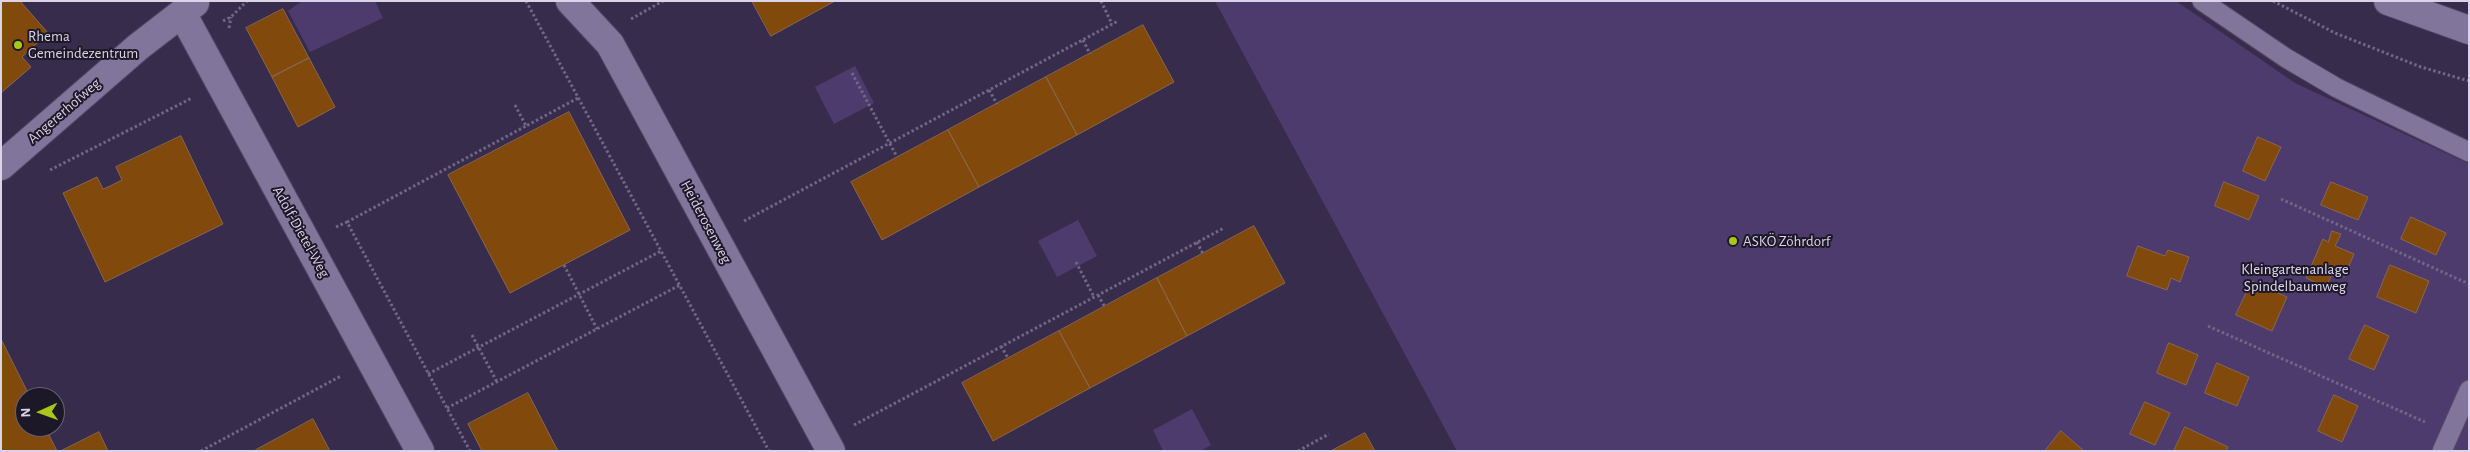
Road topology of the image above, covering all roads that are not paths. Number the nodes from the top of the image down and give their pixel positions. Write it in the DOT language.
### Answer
graph roads {
  1 [pos="570,1"];
  2 [pos="2202,1"];
  3 [pos="2388,1"];
  4 [pos="190,7"];
  5 [pos="2469,30"];
  6 [pos="2469,152"];
  7 [pos="1,166"];
  8 [pos="2469,390"];
  9 [pos="420,451"];
  10 [pos="831,451"];
  11 [pos="2442,451"];
  1 -- 10 [label="street, Heiderosenweg"];
  2 -- 6 [label="lane"];
  3 -- 5 [label="street"];
  4 -- 7 [label="street, Angererhofweg"];
  4 -- 9 [label="street, Adolf-Dietel-Weg"];
  8 -- 11 [label="lane"];
}
